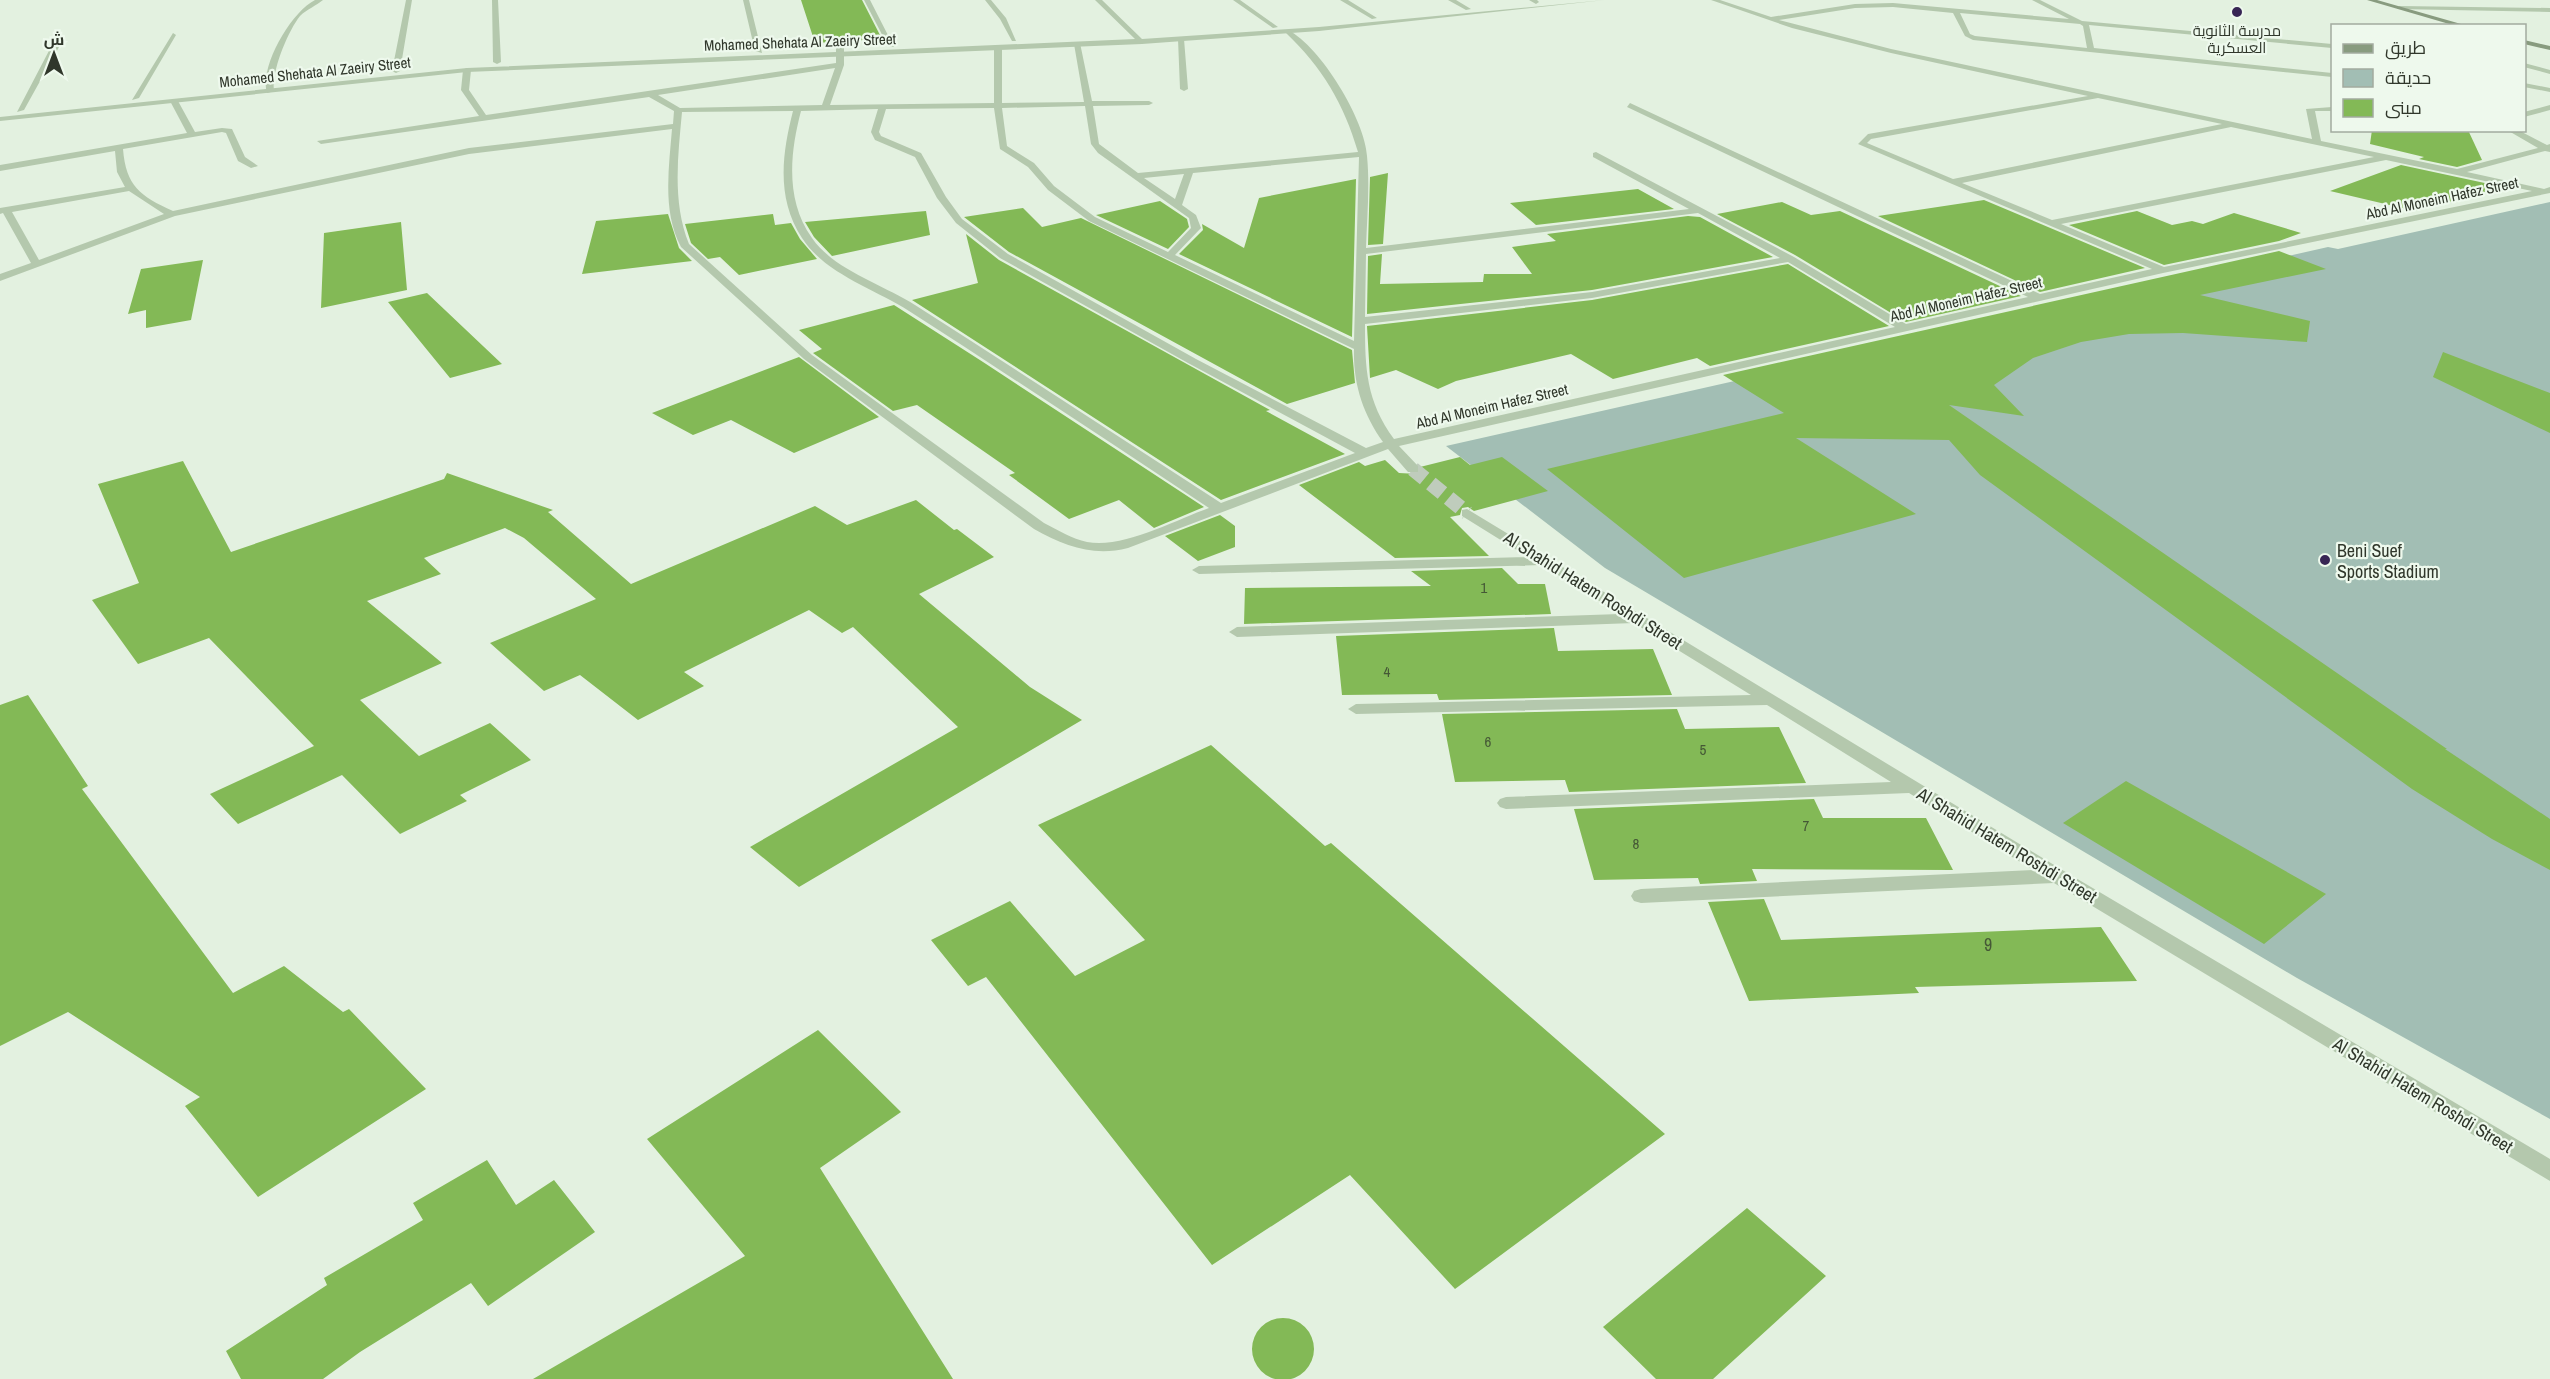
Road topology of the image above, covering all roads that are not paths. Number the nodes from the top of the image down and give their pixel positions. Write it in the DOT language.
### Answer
graph roads {
  1 [pos="320,0"];
  2 [pos="409,0"];
  3 [pos="495,0"];
  4 [pos="746,0"];
  5 [pos="867,0"];
  6 [pos="988,0"];
  7 [pos="1098,0"];
  8 [pos="1236,0"];
  9 [pos="1343,0"];
  10 [pos="1451,0"];
  11 [pos="1552,0"];
  12 [pos="1602,0"];
  13 [pos="1714,0"];
  14 [pos="2035,0"];
  15 [pos="2370,0"];
  16 [pos="2483,0"];
  17 [pos="1534,1"];
  18 [pos="2398,8"];
  19 [pos="1468,9"];
  20 [pos="2519,9"];
  21 [pos="2550,10"];
  22 [pos="1956,11"];
  23 [pos="1402,15"];
  24 [pos="1372,20"];
  25 [pos="1412,20"];
  26 [pos="1768,20"];
  27 [pos="2458,24"];
  28 [pos="2086,25"];
  29 [pos="1275,27"];
  30 [pos="1288,32"];
  31 [pos="173,35"];
  32 [pos="1140,39"];
  33 [pos="1181,39"];
  34 [pos="1014,40"];
  35 [pos="2526,42"];
  36 [pos="1078,44"];
  37 [pos="892,45"];
  38 [pos="2331,46"];
  39 [pos="55,47"];
  40 [pos="998,48"];
  41 [pos="2550,48"];
  42 [pos="2091,50"];
  43 [pos="759,51"];
  44 [pos="841,51"];
  45 [pos="497,62"];
  46 [pos="2526,64"];
  47 [pos="840,65"];
  48 [pos="2526,65"];
  49 [pos="2550,65"];
  50 [pos="467,70"];
  51 [pos="396,71"];
  52 [pos="2550,72"];
  53 [pos="2331,75"];
  54 [pos="2526,85"];
  55 [pos="269,88"];
  56 [pos="1184,90"];
  57 [pos="2550,90"];
  58 [pos="651,94"];
  59 [pos="2102,95"];
  60 [pos="135,98"];
  61 [pos="174,101"];
  62 [pos="1149,103"];
  63 [pos="1089,104"];
  64 [pos="1630,105"];
  65 [pos="998,106"];
  66 [pos="2550,107"];
  67 [pos="882,108"];
  68 [pos="2526,108"];
  69 [pos="797,109"];
  70 [pos="825,109"];
  71 [pos="2331,109"];
  72 [pos="20,110"];
  73 [pos="678,111"];
  74 [pos="2536,111"];
  75 [pos="0,112"];
  76 [pos="2526,114"];
  77 [pos="2550,114"];
  78 [pos="484,118"];
  79 [pos="0,119"];
  80 [pos="2238,124"];
  81 [pos="677,126"];
  82 [pos="2515,132"];
  83 [pos="192,135"];
  84 [pos="321,141"];
  85 [pos="2317,141"];
  86 [pos="119,148"];
  87 [pos="2548,149"];
  88 [pos="1363,154"];
  89 [pos="1596,155"];
  90 [pos="2389,157"];
  91 [pos="254,166"];
  92 [pos="0,168"];
  93 [pos="1189,172"];
  94 [pos="2456,172"];
  95 [pos="1136,177"];
  96 [pos="1952,182"];
  97 [pos="132,188"];
  98 [pos="2548,191"];
  99 [pos="1177,206"];
  100 [pos="3,211"];
  101 [pos="1695,211"];
  102 [pos="172,214"];
  103 [pos="2051,223"];
  104 [pos="1361,252"];
  105 [pos="1169,256"];
  106 [pos="1790,259"];
  107 [pos="37,264"];
  108 [pos="2163,270"];
  109 [pos="0,278"];
  110 [pos="2039,298"];
  111 [pos="1360,321"];
  112 [pos="1904,328"];
  113 [pos="1360,348"];
  114 [pos="1390,444"];
  115 [pos="1365,453"];
  116 [pos="1413,469"];
  117 [pos="1217,507"];
  118 [pos="1467,513"];
  119 [pos="1544,561"];
  120 [pos="1199,570"];
  121 [pos="1637,618"];
  122 [pos="1237,632"];
  123 [pos="1770,700"];
  124 [pos="1356,710"];
  125 [pos="1911,787"];
  126 [pos="1506,803"];
  127 [pos="2058,876"];
  128 [pos="1641,896"];
  129 [pos="2550,1171"];
  1 -- 55 [label="street"];
  2 -- 51 [label="street"];
  3 -- 45 [label="street"];
  4 -- 43 [label="street"];
  5 -- 37 [label="street"];
  6 -- 34 [label="street"];
  7 -- 32 [label="street"];
  8 -- 29 [label="street"];
  9 -- 24 [label="street"];
  10 -- 19 [label="street"];
  11 -- 17 [label="street, Mohamed Shehata Al Zaeiry Street"];
  12 -- 25 [label="street, Mohamed Shehata Al Zaeiry Street"];
  13 -- 26 [label="street"];
  14 -- 28 [label="street"];
  15 -- 18 [label="main road"];
  16 -- 20 [label="street"];
  17 -- 19 [label="street, Mohamed Shehata Al Zaeiry Street"];
  18 -- 20 [label="street"];
  18 -- 27 [label="main road"];
  19 -- 23 [label="street, Mohamed Shehata Al Zaeiry Street"];
  20 -- 21 [label="street"];
  22 -- 26 [label="street"];
  22 -- 28 [label="street"];
  22 -- 42 [label="street"];
  23 -- 24 [label="street, Mohamed Shehata Al Zaeiry Street"];
  23 -- 25 [label="street"];
  24 -- 25 [label="street, Mohamed Shehata Al Zaeiry Street"];
  24 -- 29 [label="street, Mohamed Shehata Al Zaeiry Street"];
  24 -- 30 [label="street, Mohamed Shehata Al Zaeiry Street"];
  26 -- 59 [label="street"];
  28 -- 38 [label="street"];
  28 -- 42 [label="street"];
  29 -- 32 [label="street, Mohamed Shehata Al Zaeiry Street"];
  30 -- 33 [label="street, Mohamed Shehata Al Zaeiry Street"];
  30 -- 88 [label="street"];
  31 -- 60 [label="street"];
  32 -- 33 [label="street, Mohamed Shehata Al Zaeiry Street"];
  32 -- 34 [label="street, Mohamed Shehata Al Zaeiry Street"];
  32 -- 36 [label="street, Mohamed Shehata Al Zaeiry Street"];
  33 -- 56 [label="street"];
  34 -- 37 [label="street, Mohamed Shehata Al Zaeiry Street"];
  35 -- 41 [label="main road"];
  36 -- 40 [label="street, Mohamed Shehata Al Zaeiry Street"];
  36 -- 63 [label="street"];
  37 -- 44 [label="street, Mohamed Shehata Al Zaeiry Street"];
  39 -- 72 [label="street"];
  40 -- 44 [label="street, Mohamed Shehata Al Zaeiry Street"];
  40 -- 65 [label="street"];
  42 -- 53 [label="street"];
  43 -- 44 [label="street, Mohamed Shehata Al Zaeiry Street"];
  43 -- 45 [label="street, Mohamed Shehata Al Zaeiry Street"];
  44 -- 47 [label="street"];
  44 -- 50 [label="street, Mohamed Shehata Al Zaeiry Street"];
  45 -- 51 [label="street, Mohamed Shehata Al Zaeiry Street"];
  46 -- 49 [label="street"];
  47 -- 58 [label="street"];
  47 -- 70 [label="street"];
  48 -- 52 [label="street"];
  50 -- 55 [label="street, Mohamed Shehata Al Zaeiry Street"];
  50 -- 78 [label="street"];
  51 -- 55 [label="street, Mohamed Shehata Al Zaeiry Street"];
  54 -- 57 [label="street"];
  55 -- 60 [label="street, Mohamed Shehata Al Zaeiry Street"];
  55 -- 61 [label="street, Mohamed Shehata Al Zaeiry Street"];
  58 -- 73 [label="street"];
  58 -- 78 [label="street"];
  59 -- 80 [label="street"];
  59 -- 96 [label="street"];
  60 -- 72 [label="street, Mohamed Shehata Al Zaeiry Street"];
  61 -- 79 [label="street, Mohamed Shehata Al Zaeiry Street"];
  61 -- 83 [label="street"];
  62 -- 63 [label="street"];
  63 -- 65 [label="street"];
  63 -- 95 [label="street"];
  64 -- 110 [label="street"];
  65 -- 67 [label="street"];
  65 -- 105 [label="street"];
  66 -- 74 [label="street"];
  67 -- 70 [label="street"];
  67 -- 115 [label="street"];
  68 -- 74 [label="street"];
  69 -- 70 [label="street"];
  69 -- 73 [label="street"];
  69 -- 117 [label="street"];
  71 -- 85 [label="street"];
  72 -- 75 [label="street, Mohamed Shehata Al Zaeiry Street"];
  73 -- 81 [label="street, Abd Al Moneim Hafez Street"];
  74 -- 76 [label="street"];
  74 -- 77 [label="street"];
  78 -- 84 [label="street"];
  80 -- 85 [label="street"];
  80 -- 96 [label="street"];
  81 -- 102 [label="street"];
  81 -- 117 [label="street, Abd Al Moneim Hafez Street"];
  82 -- 87 [label="street"];
  83 -- 86 [label="street"];
  83 -- 91 [label="street"];
  85 -- 90 [label="street"];
  86 -- 92 [label="street"];
  86 -- 97 [label="street"];
  87 -- 94 [label="street"];
  88 -- 93 [label="street"];
  88 -- 104 [label="street"];
  89 -- 101 [label="street"];
  90 -- 94 [label="street"];
  90 -- 103 [label="street"];
  93 -- 95 [label="street"];
  93 -- 99 [label="street"];
  94 -- 98 [label="street"];
  95 -- 99 [label="street"];
  96 -- 103 [label="street"];
  97 -- 100 [label="street"];
  97 -- 102 [label="street"];
  98 -- 108 [label="street, Abd Al Moneim Hafez Street"];
  99 -- 105 [label="street"];
  100 -- 107 [label="street"];
  101 -- 104 [label="street"];
  101 -- 106 [label="street"];
  102 -- 107 [label="street"];
  103 -- 108 [label="street"];
  104 -- 111 [label="street"];
  105 -- 113 [label="street"];
  106 -- 111 [label="street"];
  106 -- 112 [label="street"];
  107 -- 109 [label="street"];
  108 -- 110 [label="street, Abd Al Moneim Hafez Street"];
  110 -- 112 [label="street, Abd Al Moneim Hafez Street"];
  111 -- 113 [label="street"];
  112 -- 114 [label="street, Abd Al Moneim Hafez Street"];
  113 -- 114 [label="street"];
  114 -- 115 [label="street, Abd Al Moneim Hafez Street"];
  114 -- 116 [label="street"];
  115 -- 117 [label="street, Abd Al Moneim Hafez Street"];
  118 -- 119 [label="street, Al Shahid Hatem Roshdi Street"];
  119 -- 120 [label="street"];
  119 -- 121 [label="street, Al Shahid Hatem Roshdi Street"];
  121 -- 122 [label="street"];
  121 -- 123 [label="street, Al Shahid Hatem Roshdi Street"];
  123 -- 124 [label="street"];
  123 -- 125 [label="street, Al Shahid Hatem Roshdi Street"];
  125 -- 126 [label="street"];
  125 -- 127 [label="street, Al Shahid Hatem Roshdi Street"];
  127 -- 128 [label="street"];
  127 -- 129 [label="street, Al Shahid Hatem Roshdi Street"];
}
